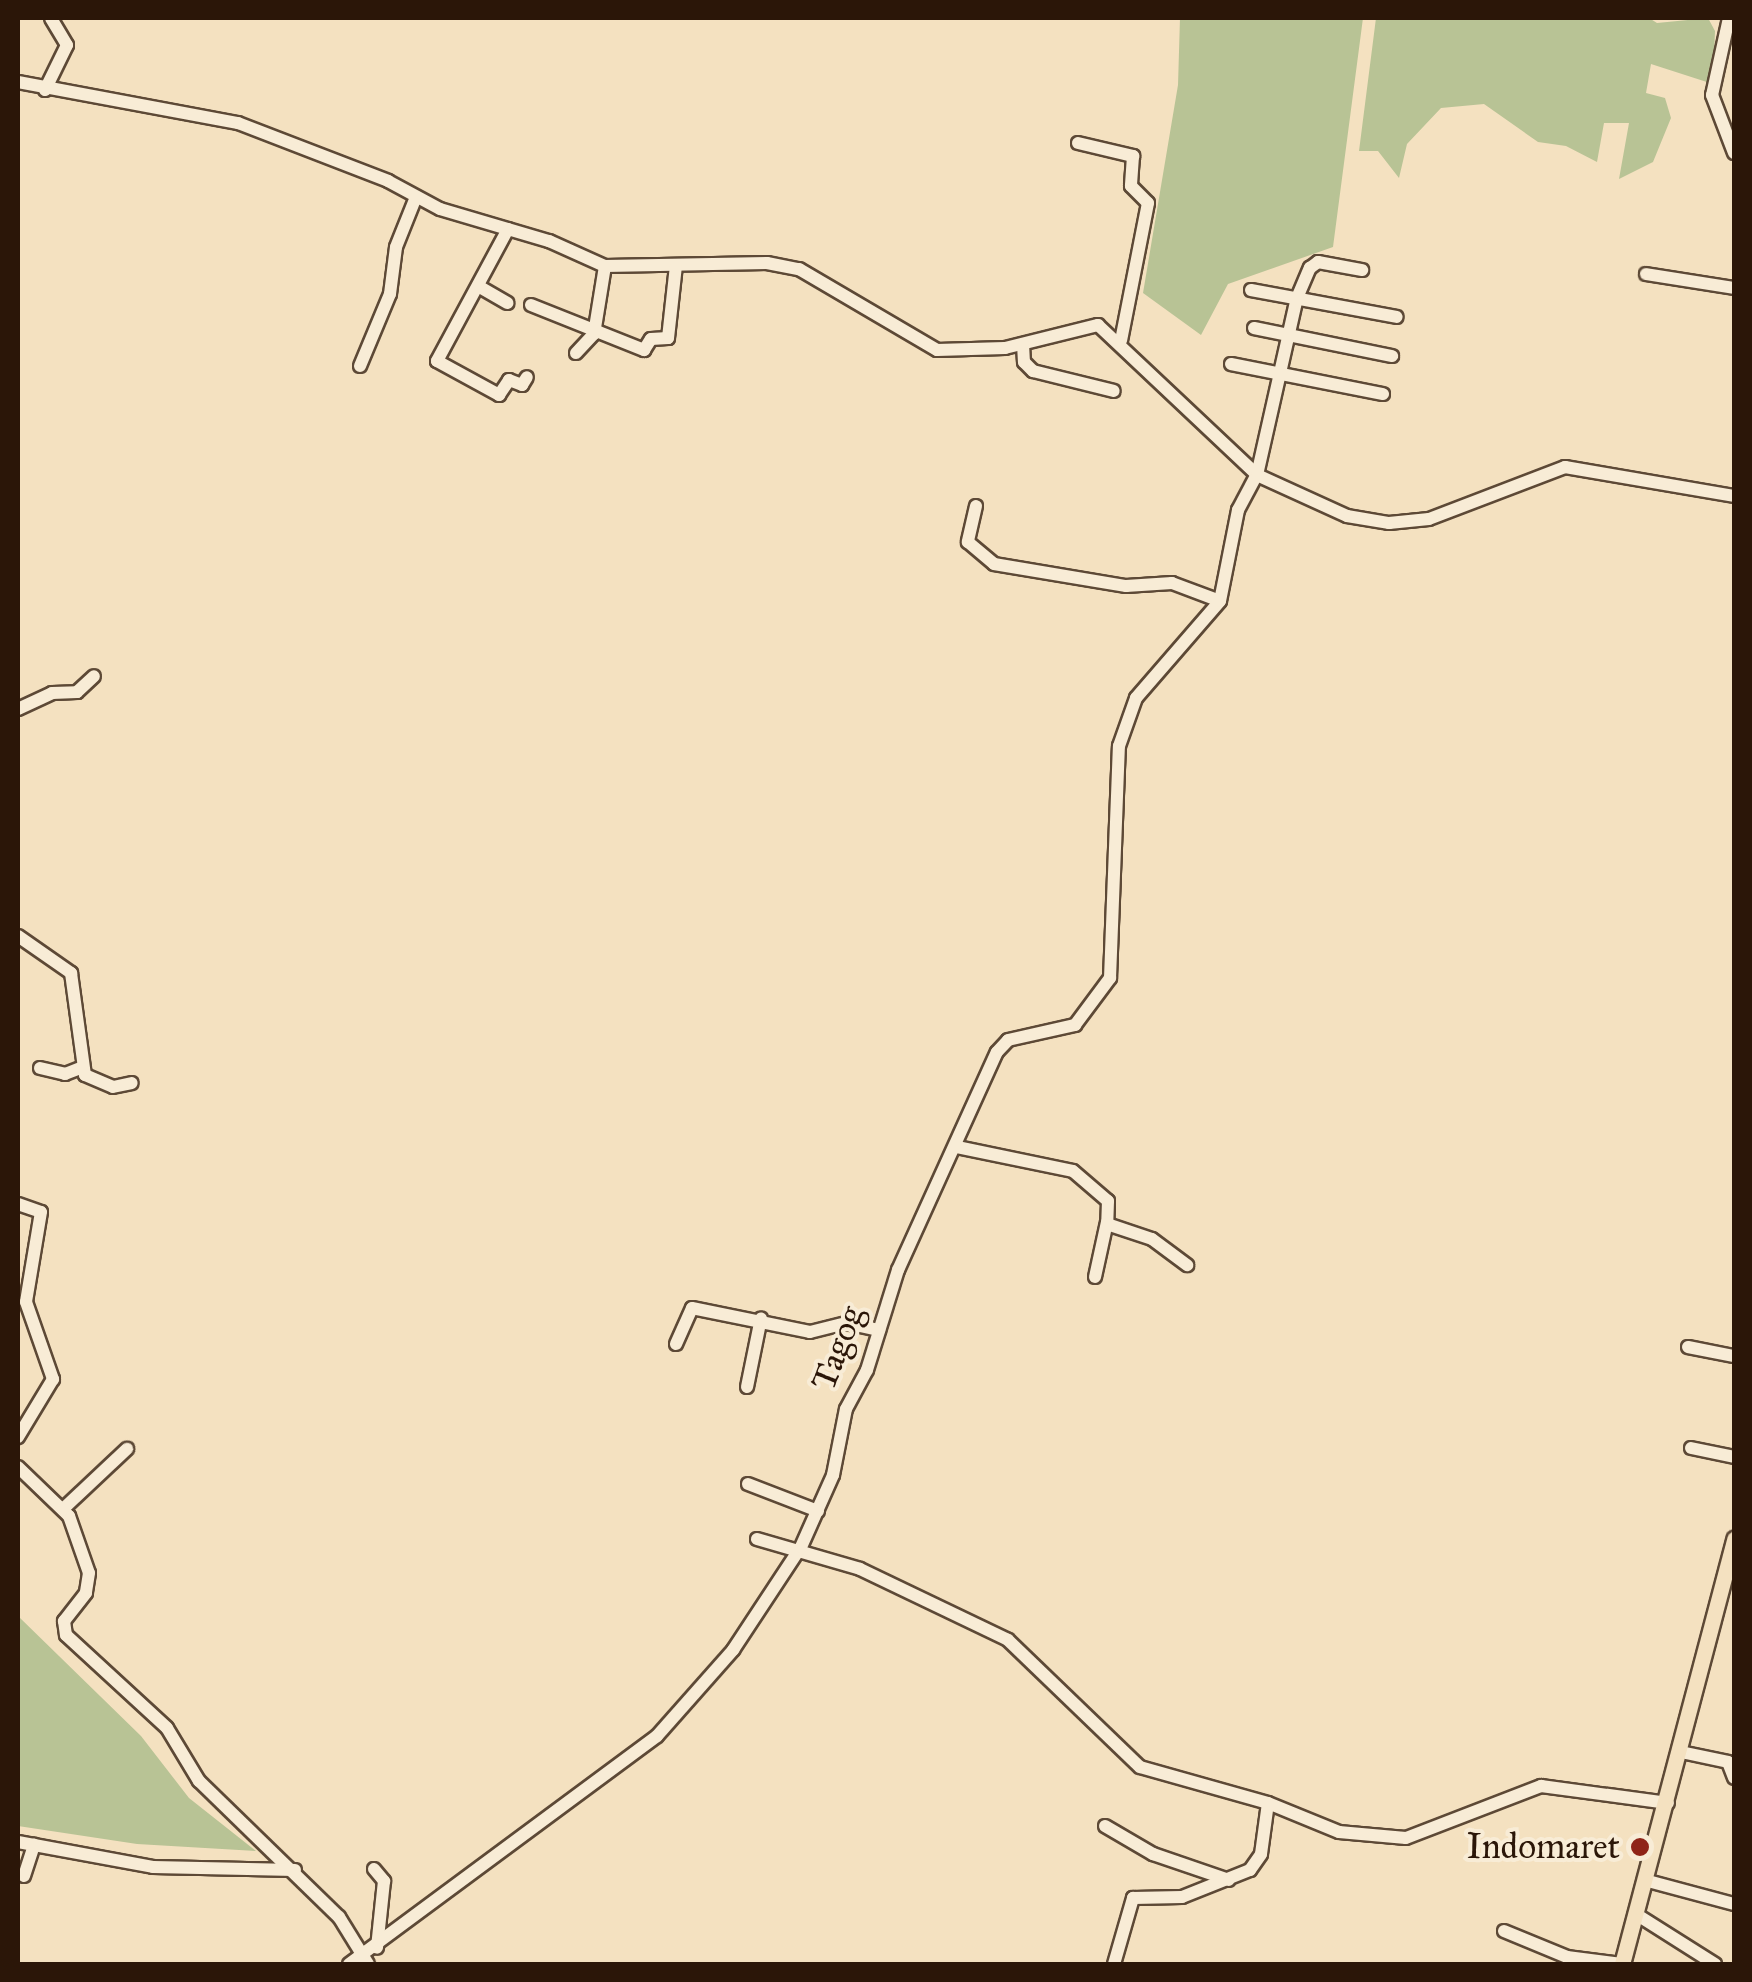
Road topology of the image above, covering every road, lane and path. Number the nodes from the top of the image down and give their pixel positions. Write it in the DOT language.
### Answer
graph roads {
  1 [pos="51,18"];
  2 [pos="1728,18"];
  3 [pos="18,82"];
  4 [pos="45,90"];
  5 [pos="1078,142"];
  6 [pos="1734,152"];
  7 [pos="416,197"];
  8 [pos="508,229"];
  9 [pos="606,266"];
  10 [pos="676,266"];
  11 [pos="1362,270"];
  12 [pos="1646,274"];
  13 [pos="478,286"];
  14 [pos="1734,288"];
  15 [pos="1251,290"];
  16 [pos="1297,298"];
  17 [pos="508,303"];
  18 [pos="531,305"];
  19 [pos="1397,317"];
  20 [pos="1254,328"];
  21 [pos="594,334"];
  22 [pos="1290,334"];
  23 [pos="1121,340"];
  24 [pos="1023,344"];
  25 [pos="576,353"];
  26 [pos="1392,356"];
  27 [pos="1231,364"];
  28 [pos="360,366"];
  29 [pos="1281,374"];
  30 [pos="527,377"];
  31 [pos="1114,391"];
  32 [pos="1383,394"];
  33 [pos="1256,475"];
  34 [pos="1734,496"];
  35 [pos="976,506"];
  36 [pos="1220,601"];
  37 [pos="94,676"];
  38 [pos="18,709"];
  39 [pos="18,936"];
  40 [pos="84,1067"];
  41 [pos="40,1068"];
  42 [pos="132,1083"];
  43 [pos="957,1147"];
  44 [pos="18,1204"];
  45 [pos="1107,1222"];
  46 [pos="1187,1266"];
  47 [pos="1096,1277"];
  48 [pos="761,1318"];
  49 [pos="878,1330"];
  50 [pos="676,1344"];
  51 [pos="1688,1347"];
  52 [pos="1734,1356"];
  53 [pos="747,1387"];
  54 [pos="18,1437"];
  55 [pos="1692,1448"];
  56 [pos="127,1450"];
  57 [pos="1734,1457"];
  58 [pos="18,1467"];
  59 [pos="748,1484"];
  60 [pos="63,1510"];
  61 [pos="818,1511"];
  62 [pos="757,1539"];
  63 [pos="1734,1540"];
  64 [pos="801,1546"];
  65 [pos="1731,1563"];
  66 [pos="1682,1752"];
  67 [pos="1734,1778"];
  68 [pos="1268,1804"];
  69 [pos="1668,1804"];
  70 [pos="1104,1826"];
  71 [pos="18,1842"];
  72 [pos="34,1845"];
  73 [pos="374,1869"];
  74 [pos="295,1870"];
  75 [pos="24,1876"];
  76 [pos="1229,1880"];
  77 [pos="1648,1881"];
  78 [pos="1734,1904"];
  79 [pos="1638,1916"];
  80 [pos="1504,1931"];
  81 [pos="371,1956"];
  82 [pos="350,1964"];
  83 [pos="1114,1964"];
  84 [pos="1622,1964"];
  85 [pos="1715,1964"];
  1 -- 4 [label="street"];
  2 -- 6 [label="street"];
  3 -- 4 [label="street"];
  4 -- 7 [label="street"];
  5 -- 23 [label="street"];
  7 -- 8 [label="street"];
  7 -- 28 [label="street"];
  8 -- 9 [label="street"];
  8 -- 13 [label="street"];
  9 -- 10 [label="street"];
  9 -- 21 [label="street"];
  10 -- 21 [label="street"];
  10 -- 24 [label="street"];
  11 -- 16 [label="street"];
  12 -- 14 [label="street"];
  13 -- 17 [label="street"];
  13 -- 30 [label="street"];
  15 -- 16 [label="street"];
  16 -- 19 [label="street"];
  16 -- 22 [label="street"];
  18 -- 21 [label="street"];
  20 -- 22 [label="street"];
  21 -- 25 [label="street"];
  22 -- 26 [label="street"];
  22 -- 29 [label="street"];
  23 -- 24 [label="street"];
  23 -- 33 [label="street"];
  24 -- 31 [label="street"];
  27 -- 29 [label="street"];
  29 -- 32 [label="street"];
  29 -- 33 [label="street"];
  33 -- 34 [label="street"];
  33 -- 36 [label="street"];
  35 -- 36 [label="street"];
  36 -- 43 [label="street, Tagog"];
  37 -- 38 [label="street"];
  39 -- 40 [label="street"];
  40 -- 41 [label="street"];
  40 -- 42 [label="street"];
  43 -- 45 [label="street"];
  43 -- 49 [label="street, Tagog"];
  44 -- 54 [label="street"];
  45 -- 46 [label="street"];
  45 -- 47 [label="street"];
  48 -- 49 [label="street"];
  48 -- 50 [label="street"];
  48 -- 53 [label="street"];
  49 -- 61 [label="street, Tagog"];
  51 -- 52 [label="street"];
  55 -- 57 [label="street"];
  56 -- 60 [label="street"];
  58 -- 60 [label="street"];
  59 -- 61 [label="street"];
  60 -- 74 [label="street"];
  61 -- 64 [label="street, Tagog"];
  62 -- 64 [label="street"];
  63 -- 65 [label="main road"];
  64 -- 68 [label="street"];
  64 -- 81 [label="street, Tagog"];
  65 -- 66 [label="main road"];
  66 -- 67 [label="street"];
  66 -- 69 [label="main road"];
  68 -- 69 [label="street"];
  68 -- 76 [label="street"];
  69 -- 77 [label="main road"];
  70 -- 76 [label="street"];
  71 -- 72 [label="street"];
  72 -- 74 [label="street"];
  72 -- 75 [label="street"];
  73 -- 81 [label="street"];
  74 -- 81 [label="street"];
  76 -- 83 [label="street"];
  77 -- 78 [label="street"];
  77 -- 79 [label="main road"];
  79 -- 84 [label="main road"];
  79 -- 85 [label="street"];
  80 -- 84 [label="street"];
  81 -- 82 [label="street, Tagog"];
}
